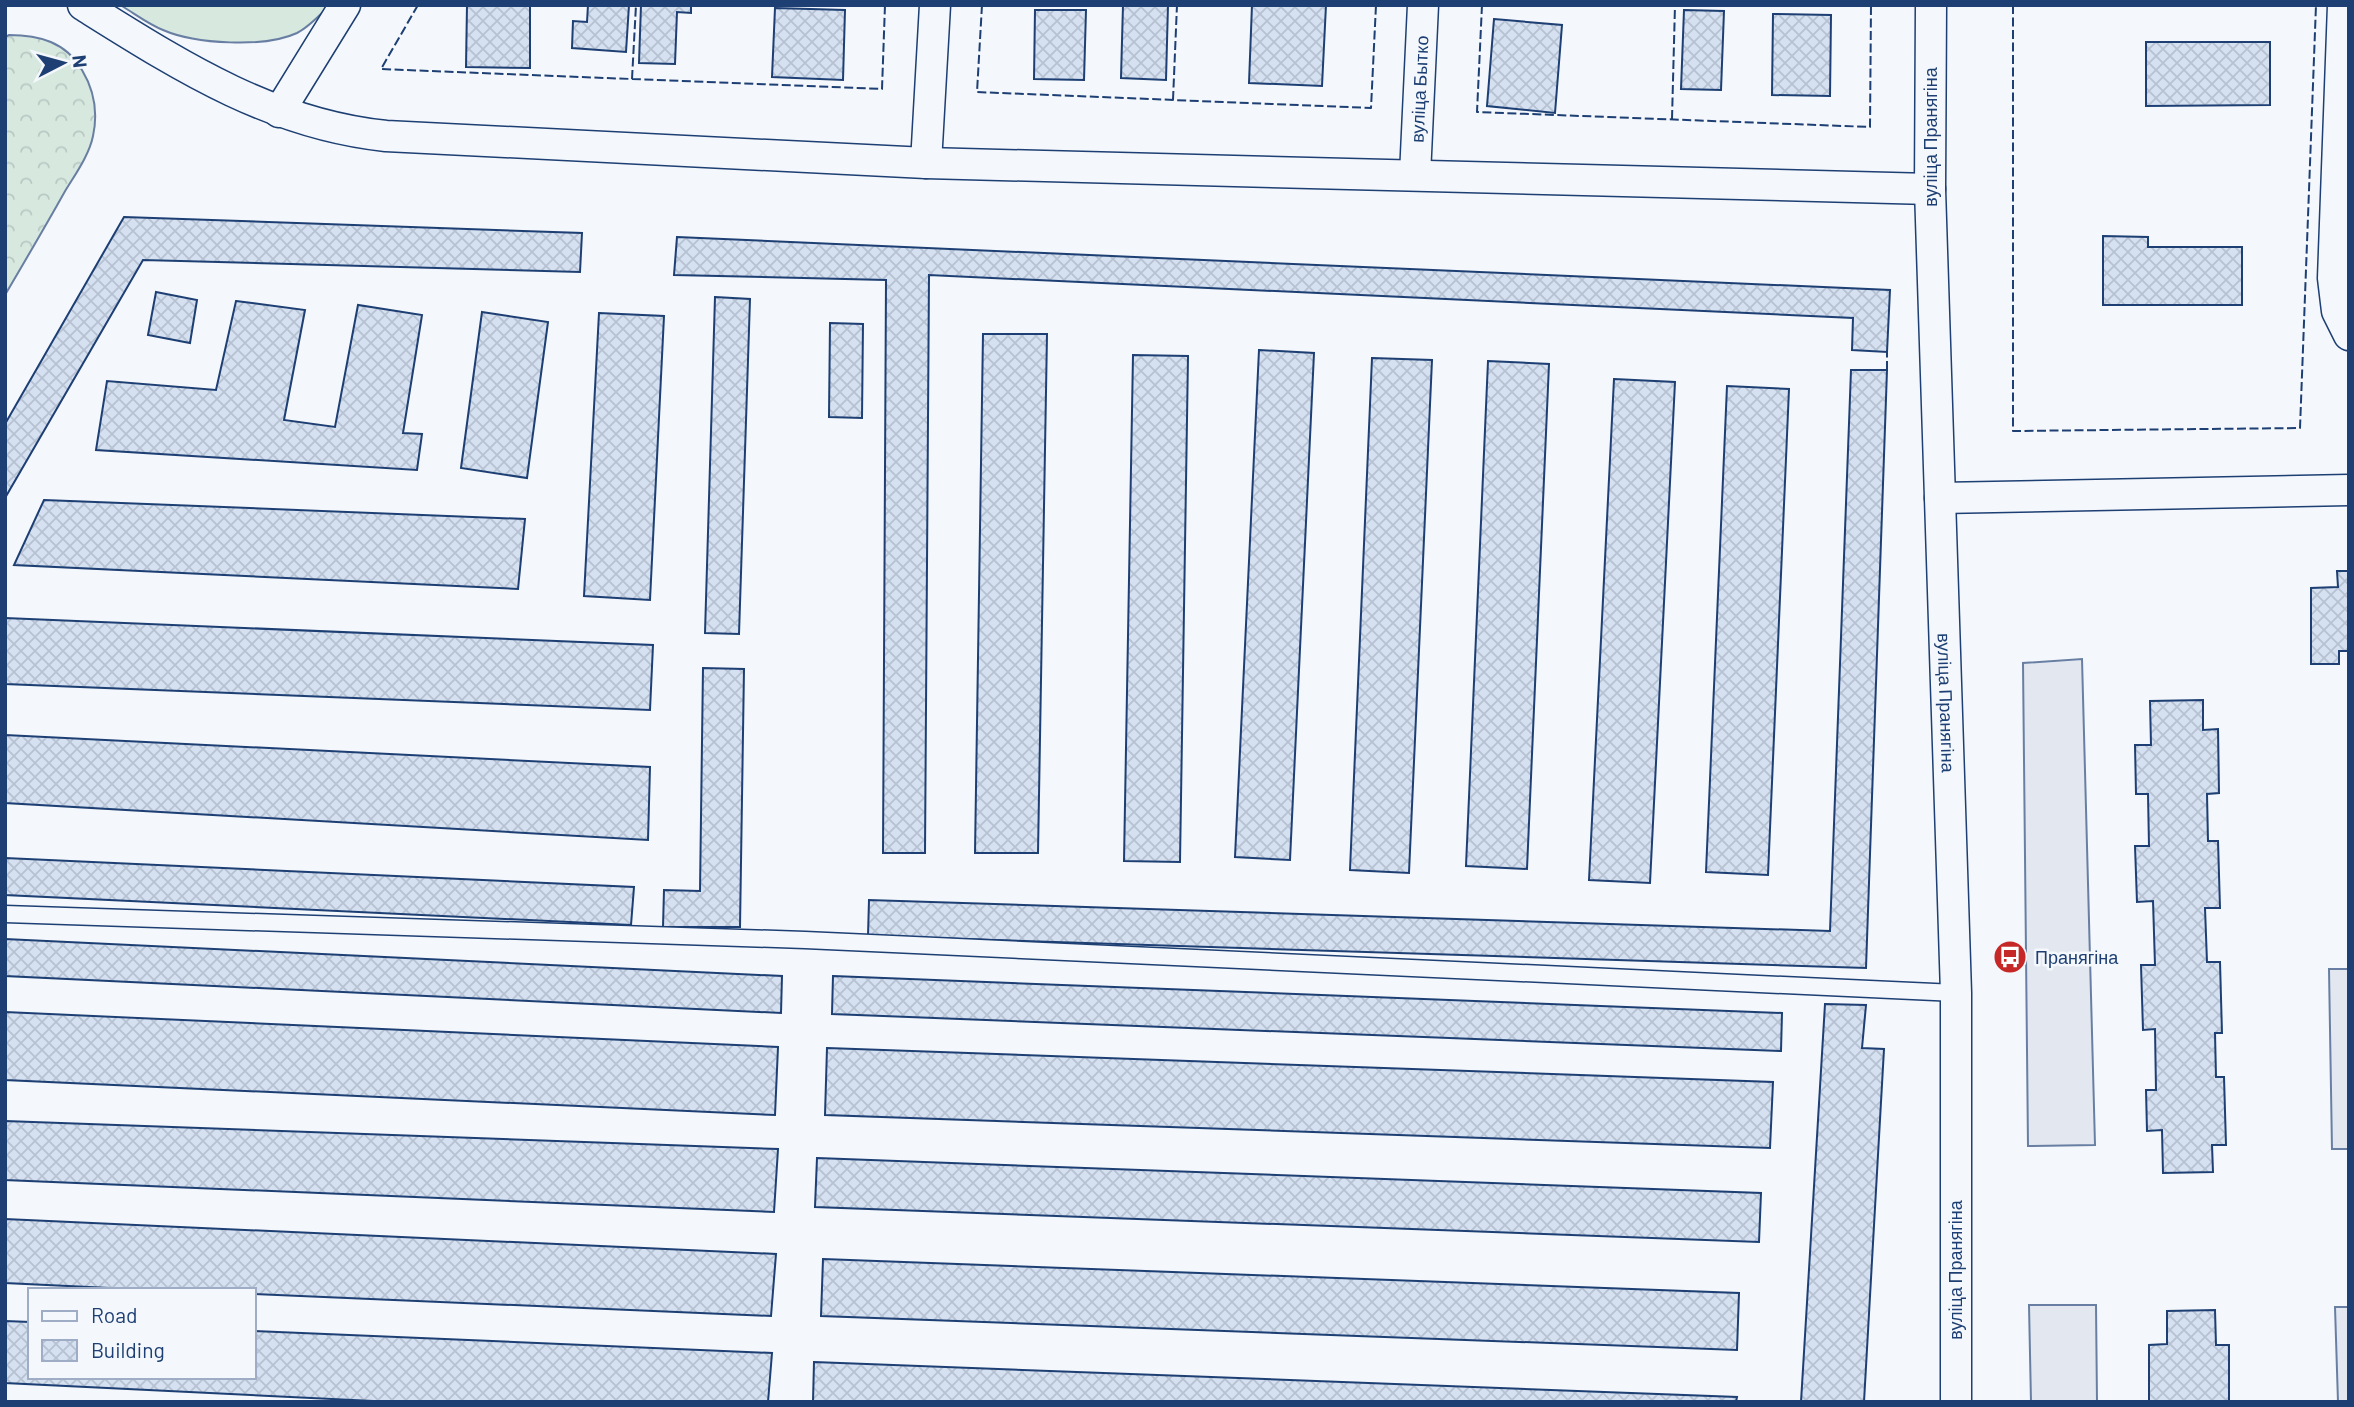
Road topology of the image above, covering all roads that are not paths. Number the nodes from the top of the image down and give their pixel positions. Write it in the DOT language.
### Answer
graph roads {
  1 [pos="83,5"];
  2 [pos="345,5"];
  3 [pos="935,5"];
  4 [pos="1423,5"];
  5 [pos="1931,5"];
  6 [pos="2343,5"];
  7 [pos="279,112"];
  8 [pos="926,163"];
  9 [pos="1415,175"];
  10 [pos="1930,189"];
  11 [pos="2349,335"];
  12 [pos="2349,490"];
  13 [pos="1940,498"];
  14 [pos="5,914"];
  15 [pos="1956,993"];
  16 [pos="1956,1402"];
  1 -- 7 [label="street"];
  2 -- 7 [label="street"];
  3 -- 8 [label="street"];
  4 -- 9 [label="street, вуліца Бытко"];
  5 -- 10 [label="street, вуліца Пранягіна"];
  6 -- 11 [label="street"];
  7 -- 8 [label="street"];
  8 -- 9 [label="street"];
  9 -- 10 [label="street"];
  10 -- 13 [label="street, вуліца Пранягіна"];
  12 -- 13 [label="street"];
  13 -- 15 [label="street, вуліца Пранягіна"];
  14 -- 15 [label="lane"];
  15 -- 16 [label="street, вуліца Пранягіна"];
}
